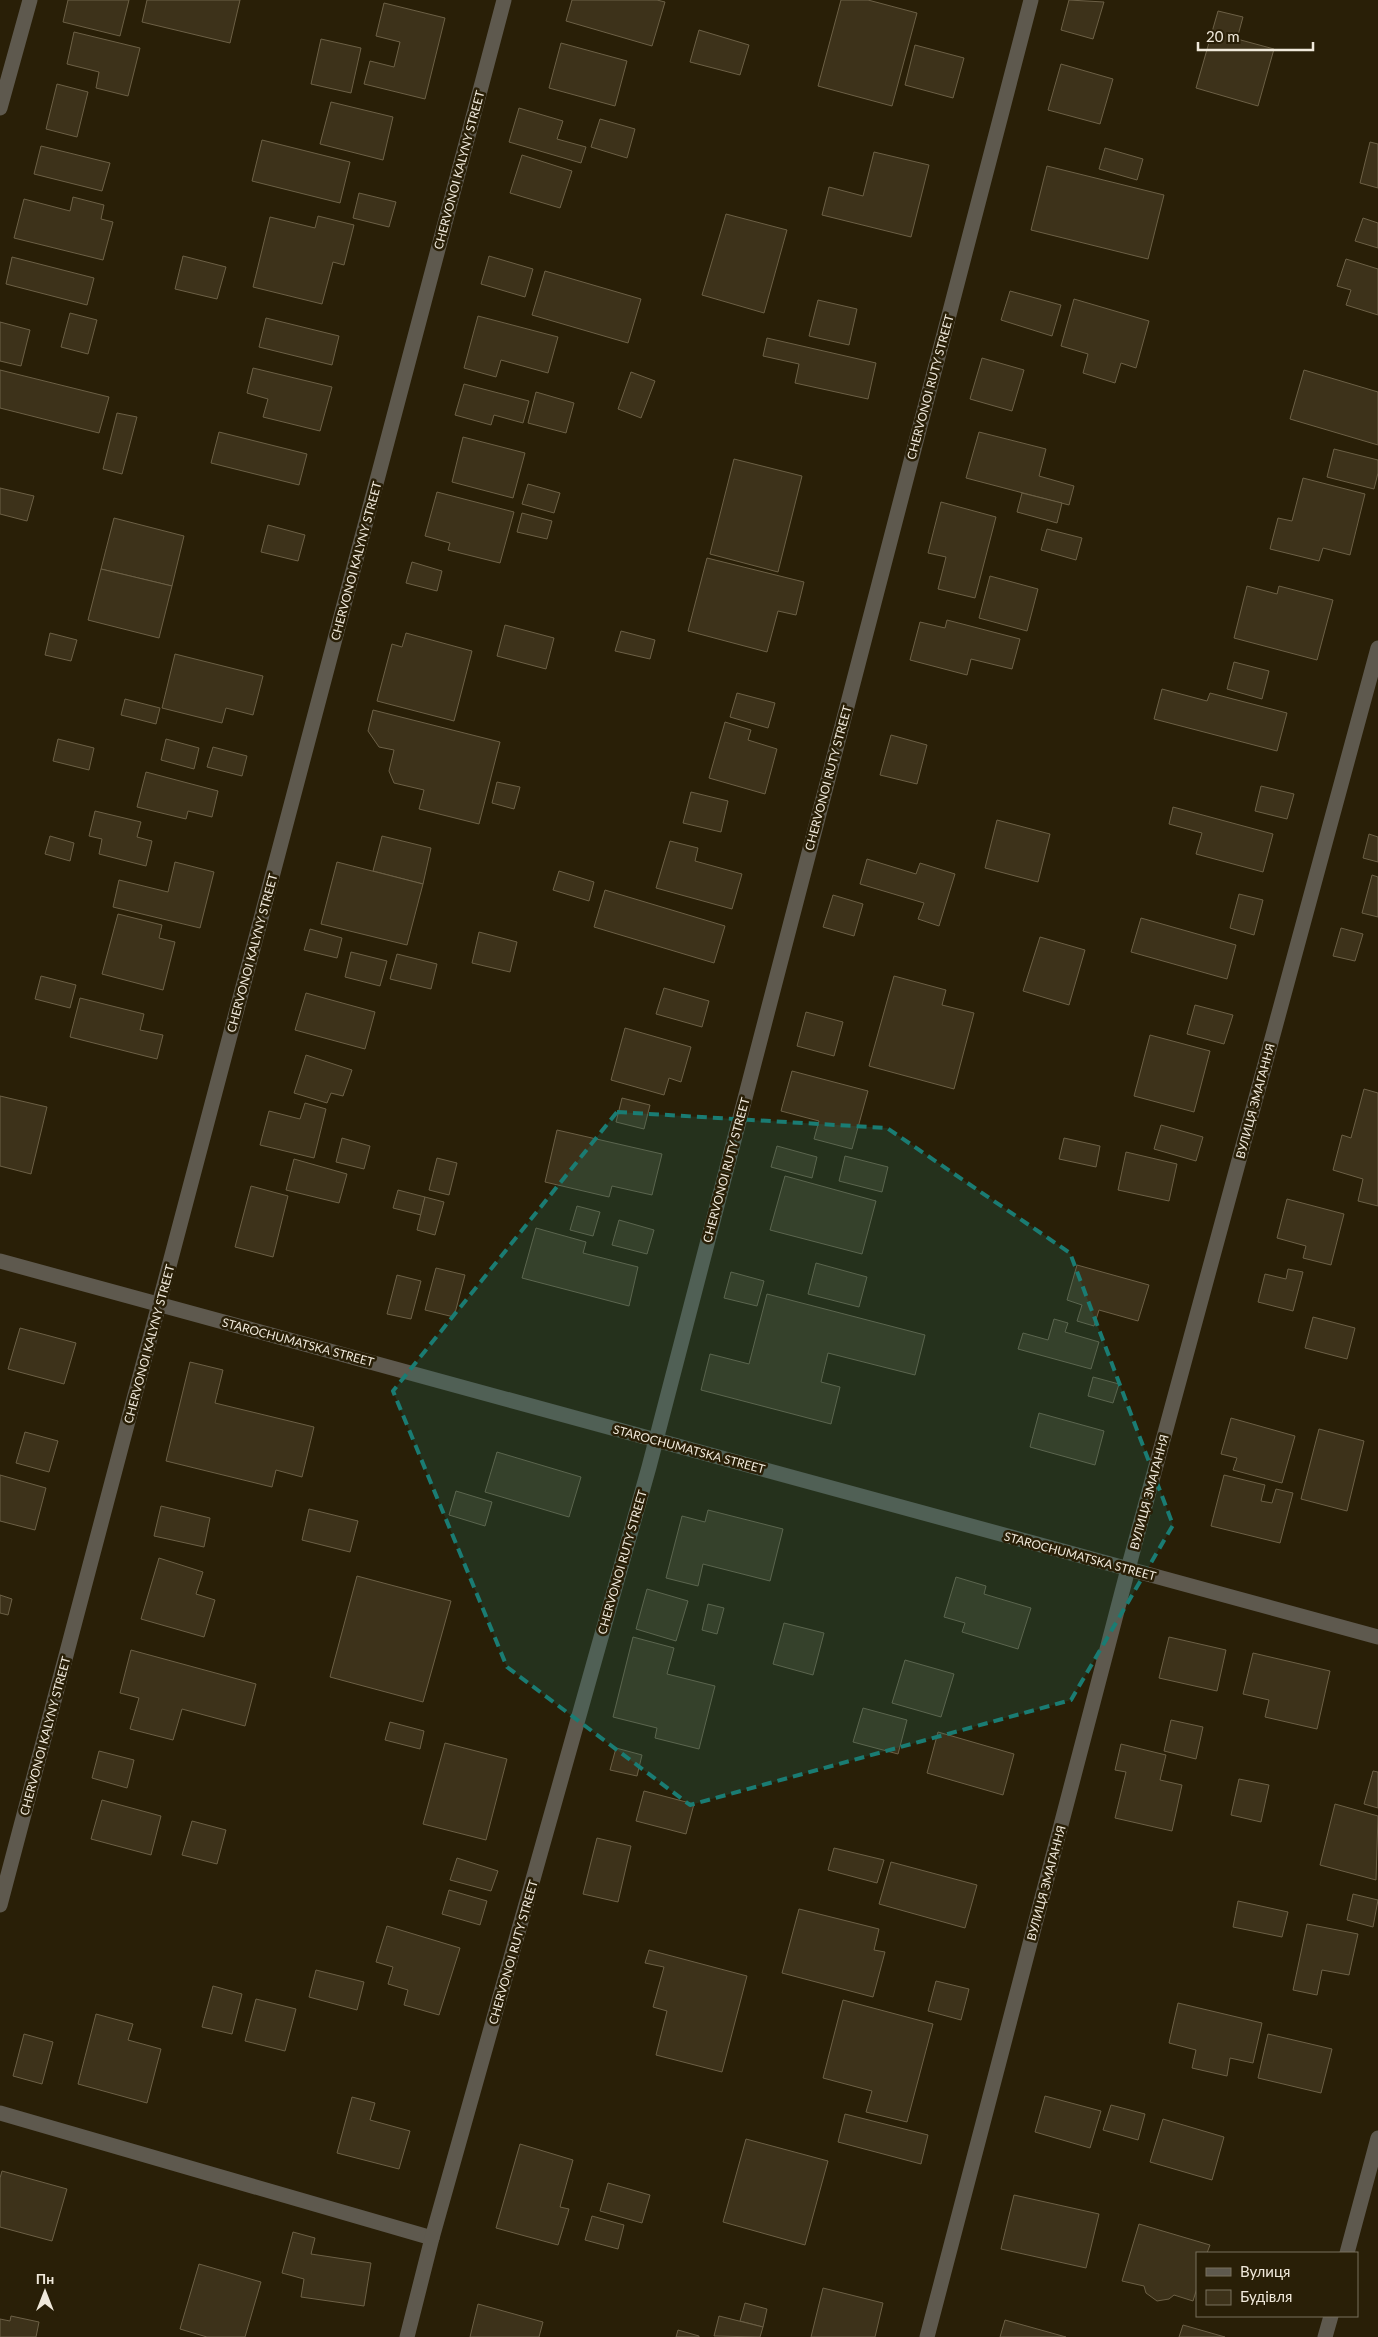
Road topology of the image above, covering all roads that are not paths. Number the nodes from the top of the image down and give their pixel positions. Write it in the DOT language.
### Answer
graph roads {
  1 [pos="30,0"];
  2 [pos="504,0"];
  3 [pos="1031,0"];
  4 [pos="0,108"];
  5 [pos="1378,648"];
  6 [pos="0,1260"];
  7 [pos="160,1305"];
  8 [pos="656,1440"];
  9 [pos="1128,1569"];
  10 [pos="1378,1638"];
  11 [pos="0,1905"];
  12 [pos="0,2113"];
  13 [pos="1378,2138"];
  14 [pos="432,2238"];
  15 [pos="1347,2252"];
  16 [pos="1331,2317"];
  17 [pos="407,2337"];
  18 [pos="927,2337"];
  19 [pos="1325,2337"];
  1 -- 4 [label="street"];
  2 -- 7 [label="street, CHERVONOI KALYNY STREET"];
  3 -- 8 [label="street, CHERVONOI RUTY STREET"];
  5 -- 9 [label="street, ВУЛИЦЯ ЗМАГАННЯ"];
  6 -- 7 [label="street, STAROCHUMATSKA STREET"];
  7 -- 8 [label="street, STAROCHUMATSKA STREET"];
  7 -- 11 [label="street, CHERVONOI KALYNY STREET"];
  8 -- 9 [label="street, STAROCHUMATSKA STREET"];
  8 -- 14 [label="street, CHERVONOI RUTY STREET"];
  9 -- 10 [label="street, STAROCHUMATSKA STREET"];
  9 -- 18 [label="street, ВУЛИЦЯ ЗМАГАННЯ"];
  12 -- 14 [label="street"];
  13 -- 15 [label="street"];
  14 -- 17 [label="street, CHERVONOI RUTY STREET"];
  16 -- 19 [label="street"];
}
